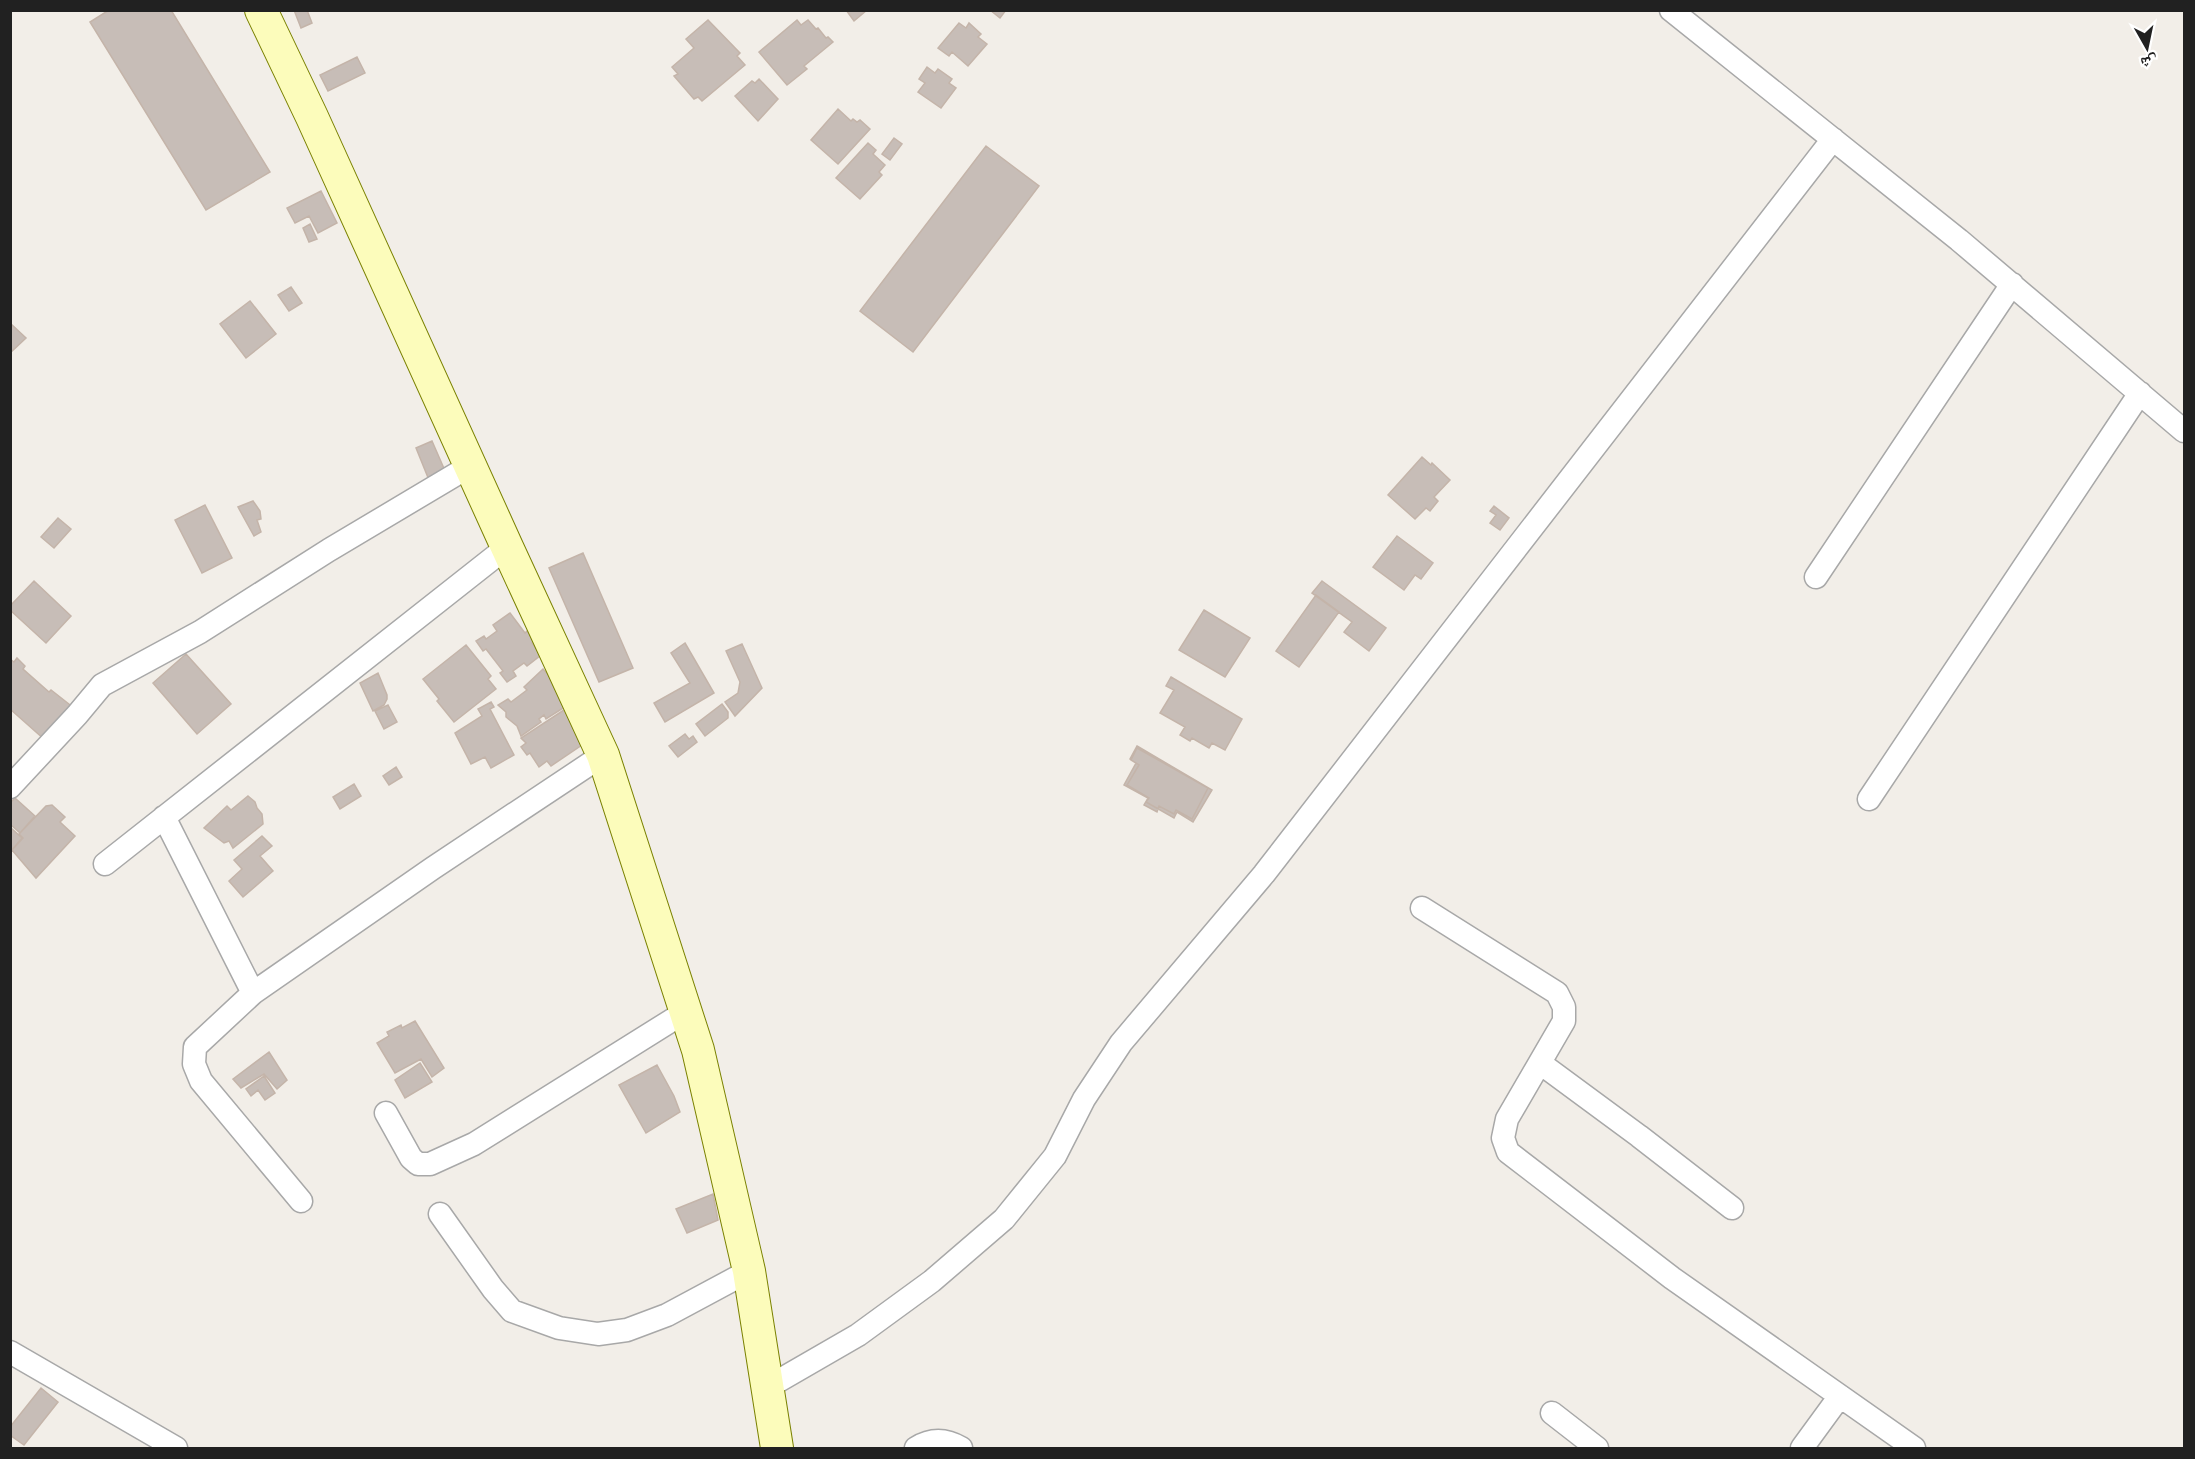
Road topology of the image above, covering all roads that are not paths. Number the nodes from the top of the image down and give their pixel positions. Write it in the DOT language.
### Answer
graph roads {
  1 [pos="261,10"];
  2 [pos="1671,10"];
  3 [pos="1833,139"];
  4 [pos="2012,284"];
  5 [pos="2140,393"];
  6 [pos="2184,431"];
  7 [pos="470,466"];
  8 [pos="507,547"];
  9 [pos="1816,577"];
  10 [pos="603,754"];
  11 [pos="10,787"];
  12 [pos="1869,799"];
  13 [pos="164,817"];
  14 [pos="105,864"];
  15 [pos="1422,908"];
  16 [pos="254,993"];
  17 [pos="685,1012"];
  18 [pos="1540,1063"];
  19 [pos="386,1113"];
  20 [pos="301,1202"];
  21 [pos="1732,1208"];
  22 [pos="440,1214"];
  23 [pos="749,1271"];
  24 [pos="10,1352"];
  25 [pos="768,1387"];
  26 [pos="1840,1396"];
  27 [pos="1552,1413"];
  28 [pos="168,1447"];
  29 [pos="777,1449"];
  30 [pos="916,1449"];
  31 [pos="961,1449"];
  32 [pos="1597,1449"];
  33 [pos="1802,1449"];
  34 [pos="1914,1449"];
  1 -- 7 [label="street"];
  2 -- 3 [label="street"];
  3 -- 4 [label="street"];
  3 -- 25 [label="street"];
  4 -- 5 [label="street"];
  4 -- 9 [label="street"];
  5 -- 6 [label="street"];
  5 -- 12 [label="street"];
  7 -- 8 [label="street"];
  7 -- 11 [label="street"];
  8 -- 10 [label="street"];
  8 -- 13 [label="street"];
  10 -- 16 [label="street"];
  10 -- 17 [label="street"];
  13 -- 14 [label="street"];
  13 -- 16 [label="street"];
  15 -- 18 [label="street"];
  16 -- 20 [label="street"];
  17 -- 19 [label="street"];
  17 -- 23 [label="street"];
  18 -- 21 [label="street"];
  18 -- 26 [label="street"];
  22 -- 23 [label="street"];
  23 -- 25 [label="street"];
  24 -- 28 [label="street"];
  25 -- 29 [label="street"];
  26 -- 33 [label="street"];
  26 -- 34 [label="street"];
  27 -- 32 [label="street"];
  30 -- 31 [label="street"];
}
